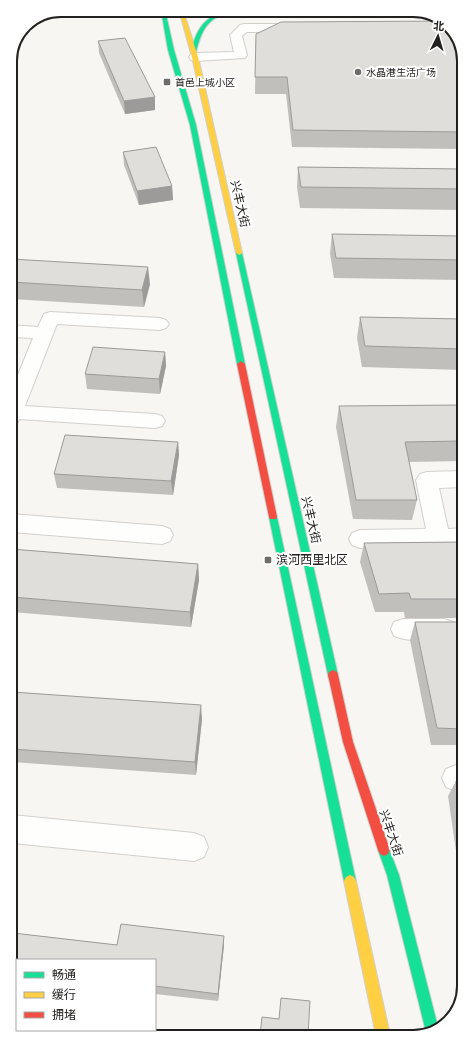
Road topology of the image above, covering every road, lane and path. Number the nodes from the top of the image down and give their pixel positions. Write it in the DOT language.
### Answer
graph roads {
  1 [pos="164,17"];
  2 [pos="184,17"];
  3 [pos="213,17"];
  4 [pos="307,28"];
  5 [pos="194,54"];
  6 [pos="160,324"];
  7 [pos="17,332"];
  8 [pos="43,334"];
  9 [pos="17,401"];
  10 [pos="17,414"];
  11 [pos="155,421"];
  12 [pos="457,479"];
  13 [pos="17,523"];
  14 [pos="162,535"];
  15 [pos="439,537"];
  16 [pos="457,537"];
  17 [pos="360,539"];
  18 [pos="403,629"];
  19 [pos="457,629"];
  20 [pos="17,829"];
  21 [pos="194,847"];
  22 [pos="431,1026"];
  23 [pos="382,1030"];
  1 -- 23 [label="main road"];
  2 -- 5 [label="main road, 兴丰大街"];
  3 -- 5 [label="main road"];
  4 -- 5 [label="street"];
  5 -- 22 [label="main road, 兴丰大街"];
  6 -- 8 [label="street"];
  7 -- 8 [label="street"];
  8 -- 9 [label="street"];
  10 -- 11 [label="street"];
  12 -- 15 [label="street"];
  13 -- 14 [label="street"];
  15 -- 16 [label="street"];
  15 -- 17 [label="street"];
  18 -- 19 [label="street"];
  20 -- 21 [label="street"];
}
